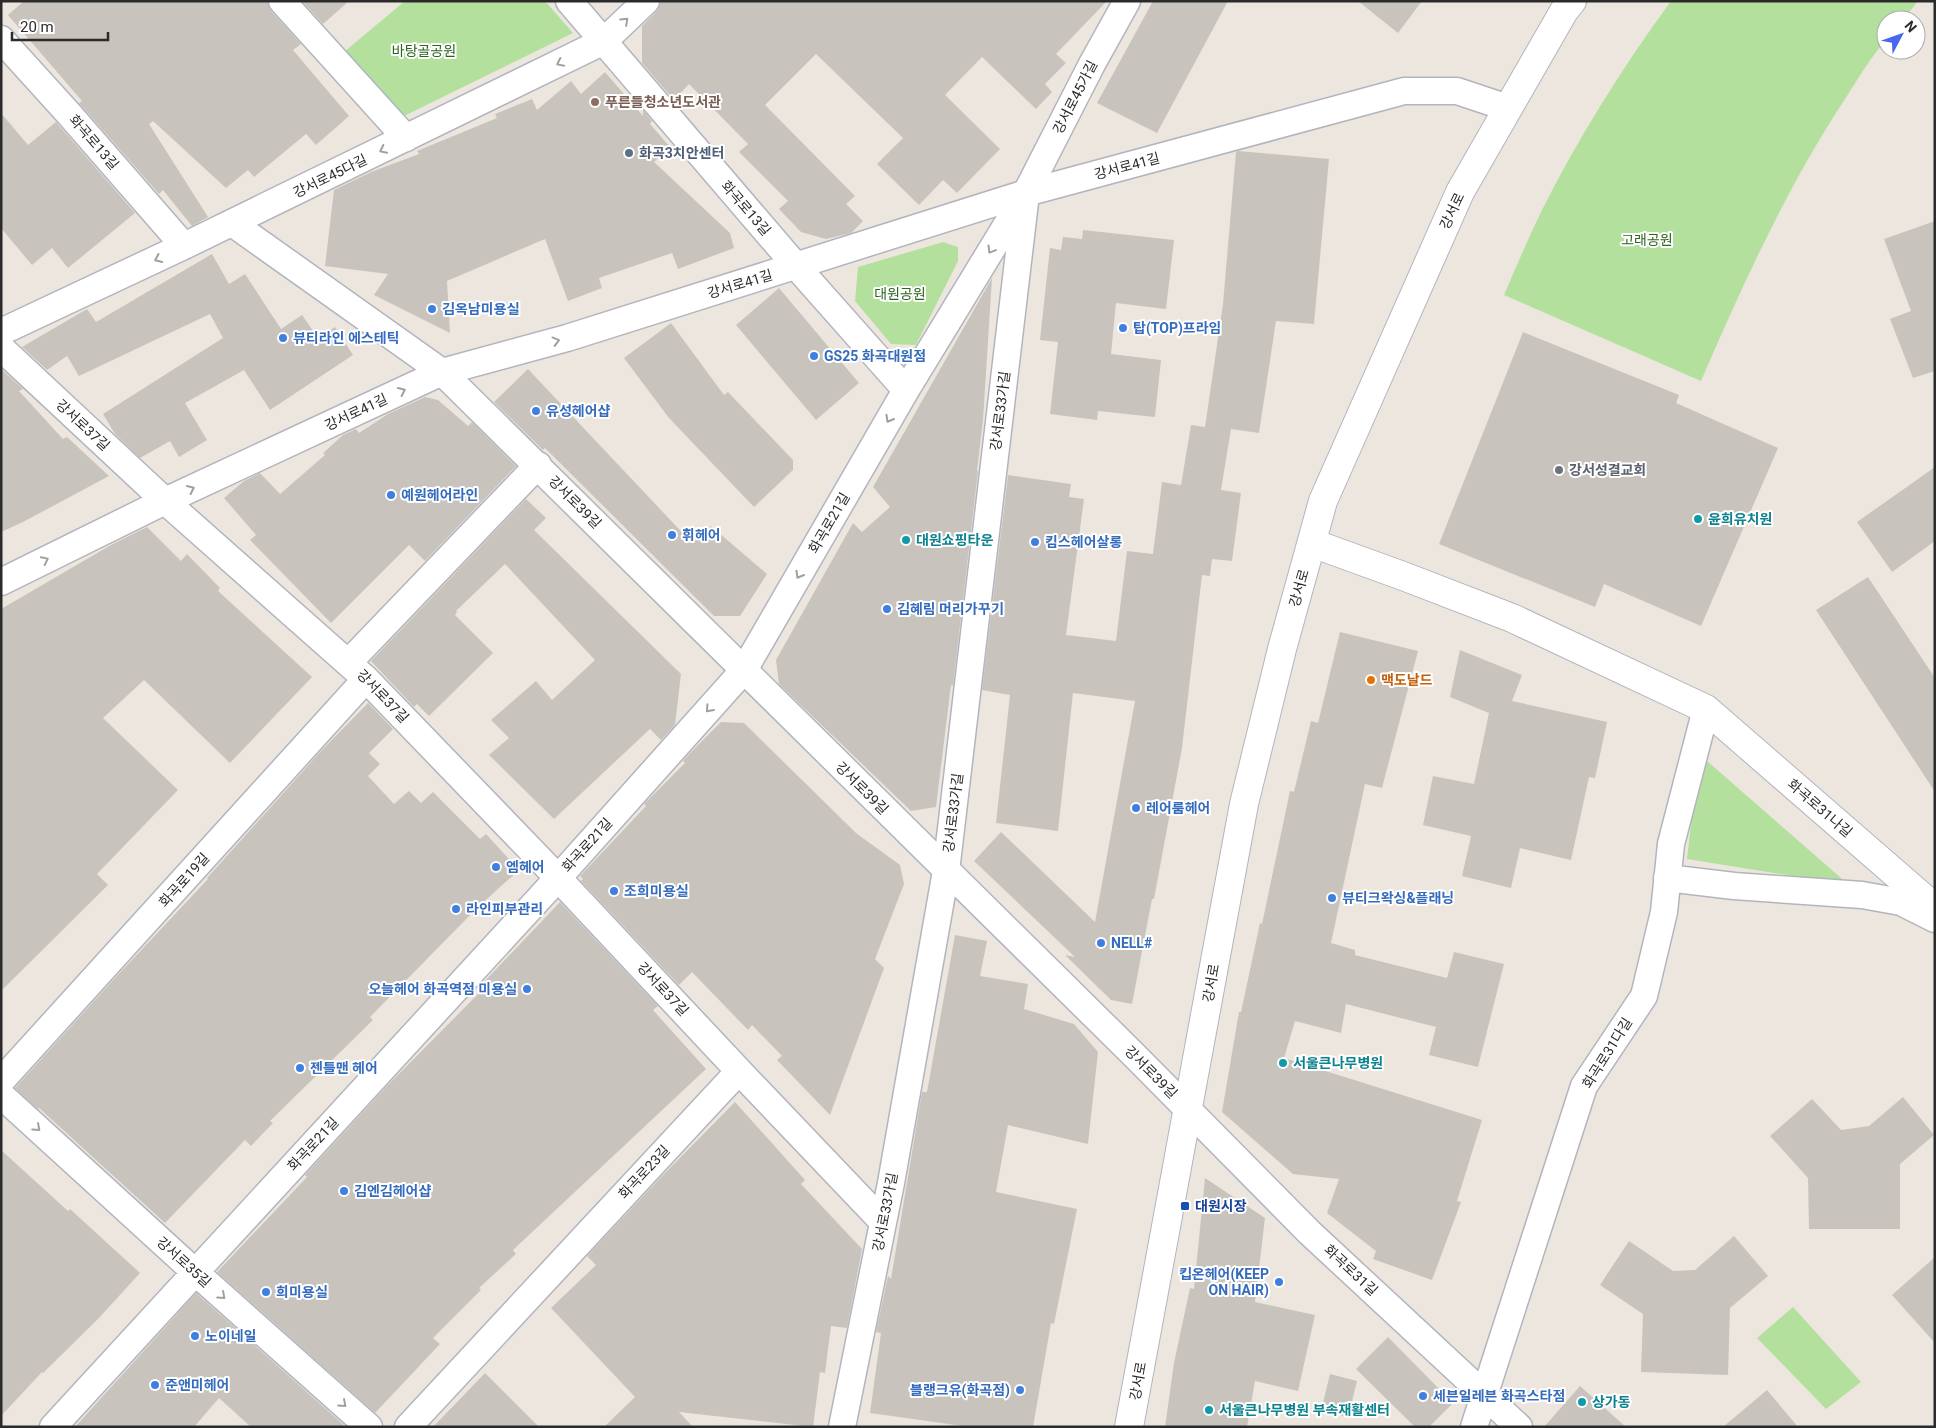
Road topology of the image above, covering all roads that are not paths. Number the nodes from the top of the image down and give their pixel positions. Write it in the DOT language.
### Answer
graph roads {
  1 [pos="282,1"];
  2 [pos="569,1"];
  3 [pos="646,1"];
  4 [pos="1127,1"];
  5 [pos="1572,1"];
  6 [pos="1,39"];
  7 [pos="604,41"];
  8 [pos="1508,108"];
  9 [pos="406,138"];
  10 [pos="1026,193"];
  11 [pos="232,223"];
  12 [pos="184,246"];
  13 [pos="796,266"];
  14 [pos="1,332"];
  15 [pos="1,348"];
  16 [pos="442,372"];
  17 [pos="906,390"];
  18 [pos="538,466"];
  19 [pos="165,501"];
  20 [pos="1312,543"];
  21 [pos="1,582"];
  22 [pos="358,670"];
  23 [pos="744,670"];
  24 [pos="1706,709"];
  25 [pos="946,871"];
  26 [pos="558,878"];
  27 [pos="1667,878"];
  28 [pos="1935,908"];
  29 [pos="1935,918"];
  30 [pos="739,1071"];
  31 [pos="1,1081"];
  32 [pos="1,1095"];
  33 [pos="1188,1109"];
  34 [pos="883,1222"];
  35 [pos="195,1272"];
  36 [pos="1484,1393"];
  37 [pos="53,1427"];
  38 [pos="369,1427"];
  39 [pos="408,1427"];
  40 [pos="842,1427"];
  41 [pos="1129,1427"];
  42 [pos="1474,1427"];
  43 [pos="1519,1427"];
  1 -- 9 [label="street"];
  2 -- 7 [label="street, 화곡로13길"];
  7 -- 3 [label="street, 강서로45다길, one-way"];
  4 -- 10 [label="street, 강서로45가길"];
  5 -- 8 [label="main road, 강서로"];
  6 -- 12 [label="street, 화곡로13길"];
  7 -- 9 [label="street, 강서로45다길, one-way"];
  7 -- 13 [label="street, 화곡로13길"];
  8 -- 10 [label="street, 강서로41길"];
  8 -- 20 [label="main road, 강서로"];
  9 -- 11 [label="street, 강서로45다길, one-way"];
  10 -- 13 [label="street, 강서로41길"];
  10 -- 17 [label="street, 화곡로21길, one-way"];
  10 -- 25 [label="street, 강서로33가길"];
  11 -- 12 [label="street, 강서로45다길"];
  11 -- 16 [label="street, 강서로39길"];
  12 -- 14 [label="street, 강서로45다길, one-way"];
  16 -- 13 [label="street, 강서로41길, one-way"];
  13 -- 17 [label="street, 화곡로13길"];
  15 -- 19 [label="street, 강서로37길"];
  16 -- 18 [label="street, 강서로39길"];
  19 -- 16 [label="street, 강서로41길, one-way"];
  17 -- 23 [label="street, 화곡로21길, one-way"];
  18 -- 22 [label="street, 강서로39길"];
  18 -- 23 [label="street, 강서로39길"];
  21 -- 19 [label="street, 강서로41길, one-way"];
  19 -- 22 [label="street, 강서로37길"];
  20 -- 24 [label="main road"];
  20 -- 33 [label="main road, 강서로"];
  22 -- 26 [label="street, 강서로37길"];
  22 -- 31 [label="street, 화곡로19길"];
  23 -- 25 [label="street, 강서로39길"];
  23 -- 26 [label="street, 화곡로21길, one-way"];
  24 -- 27 [label="street, 화곡로31다길"];
  24 -- 28 [label="main road, 화곡로31나길"];
  25 -- 33 [label="street, 강서로39길"];
  25 -- 34 [label="street, 강서로33가길"];
  26 -- 30 [label="street, 강서로37길"];
  26 -- 35 [label="street, 화곡로21길"];
  27 -- 29 [label="street"];
  27 -- 36 [label="street, 화곡로31다길"];
  30 -- 34 [label="street"];
  30 -- 39 [label="street, 화곡로23길"];
  32 -- 35 [label="street, 강서로35길, one-way"];
  33 -- 36 [label="street, 화곡로31길"];
  33 -- 41 [label="main road, 강서로"];
  34 -- 40 [label="street, 강서로33가길"];
  35 -- 37 [label="street, 화곡로21길"];
  35 -- 38 [label="street, 강서로35길, one-way"];
  36 -- 42 [label="street, 화곡로31다길"];
  36 -- 43 [label="street, 화곡로31길"];
}
